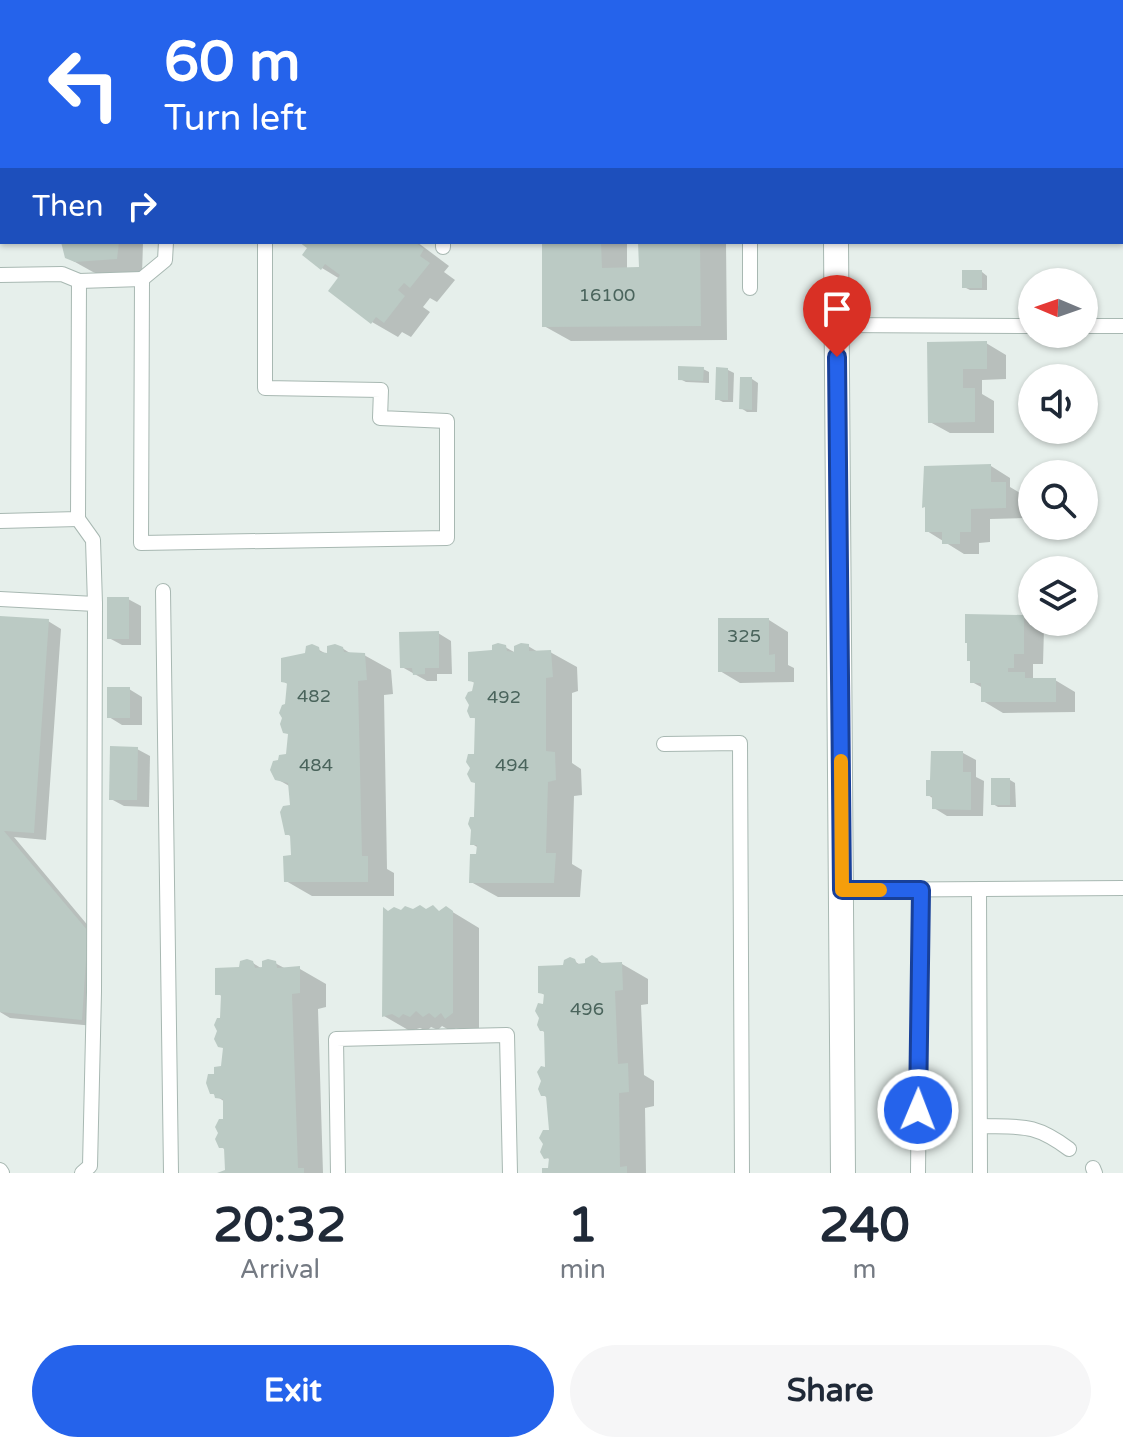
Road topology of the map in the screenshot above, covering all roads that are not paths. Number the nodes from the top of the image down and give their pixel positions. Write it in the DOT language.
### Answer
graph roads {
  1 [pos="166,244"];
  2 [pos="265,244"];
  3 [pos="750,244"];
  4 [pos="836,244"];
  5 [pos="0,275"];
  6 [pos="142,279"];
  7 [pos="79,281"];
  8 [pos="750,288"];
  9 [pos="837,325"];
  10 [pos="1018,326"];
  11 [pos="1098,326"];
  12 [pos="1123,326"];
  13 [pos="78,519"];
  14 [pos="0,521"];
  15 [pos="163,591"];
  16 [pos="0,599"];
  17 [pos="95,604"];
  18 [pos="664,744"];
  19 [pos="1123,888"];
  20 [pos="842,890"];
  21 [pos="921,890"];
  22 [pos="979,890"];
  23 [pos="980,1126"];
  24 [pos="1069,1149"];
  25 [pos="82,1173"];
  26 [pos="171,1173"];
  27 [pos="338,1173"];
  28 [pos="510,1173"];
  29 [pos="742,1173"];
  30 [pos="843,1173"];
  31 [pos="918,1173"];
  32 [pos="980,1173"];
  1 -- 6 [label="lane"];
  2 -- 6 [label="lane"];
  3 -- 8 [label="lane"];
  4 -- 9 [label="street"];
  5 -- 7 [label="lane"];
  6 -- 7 [label="lane"];
  7 -- 13 [label="lane"];
  9 -- 10 [label="lane"];
  9 -- 20 [label="street"];
  11 -- 12 [label="lane"];
  13 -- 14 [label="lane"];
  13 -- 17 [label="lane"];
  15 -- 26 [label="lane"];
  16 -- 17 [label="lane"];
  17 -- 25 [label="lane"];
  18 -- 29 [label="lane"];
  19 -- 22 [label="lane"];
  20 -- 21 [label="lane"];
  20 -- 30 [label="street"];
  21 -- 22 [label="lane"];
  21 -- 31 [label="lane"];
  22 -- 23 [label="lane"];
  23 -- 24 [label="lane"];
  23 -- 32 [label="lane"];
  27 -- 28 [label="lane"];
}
